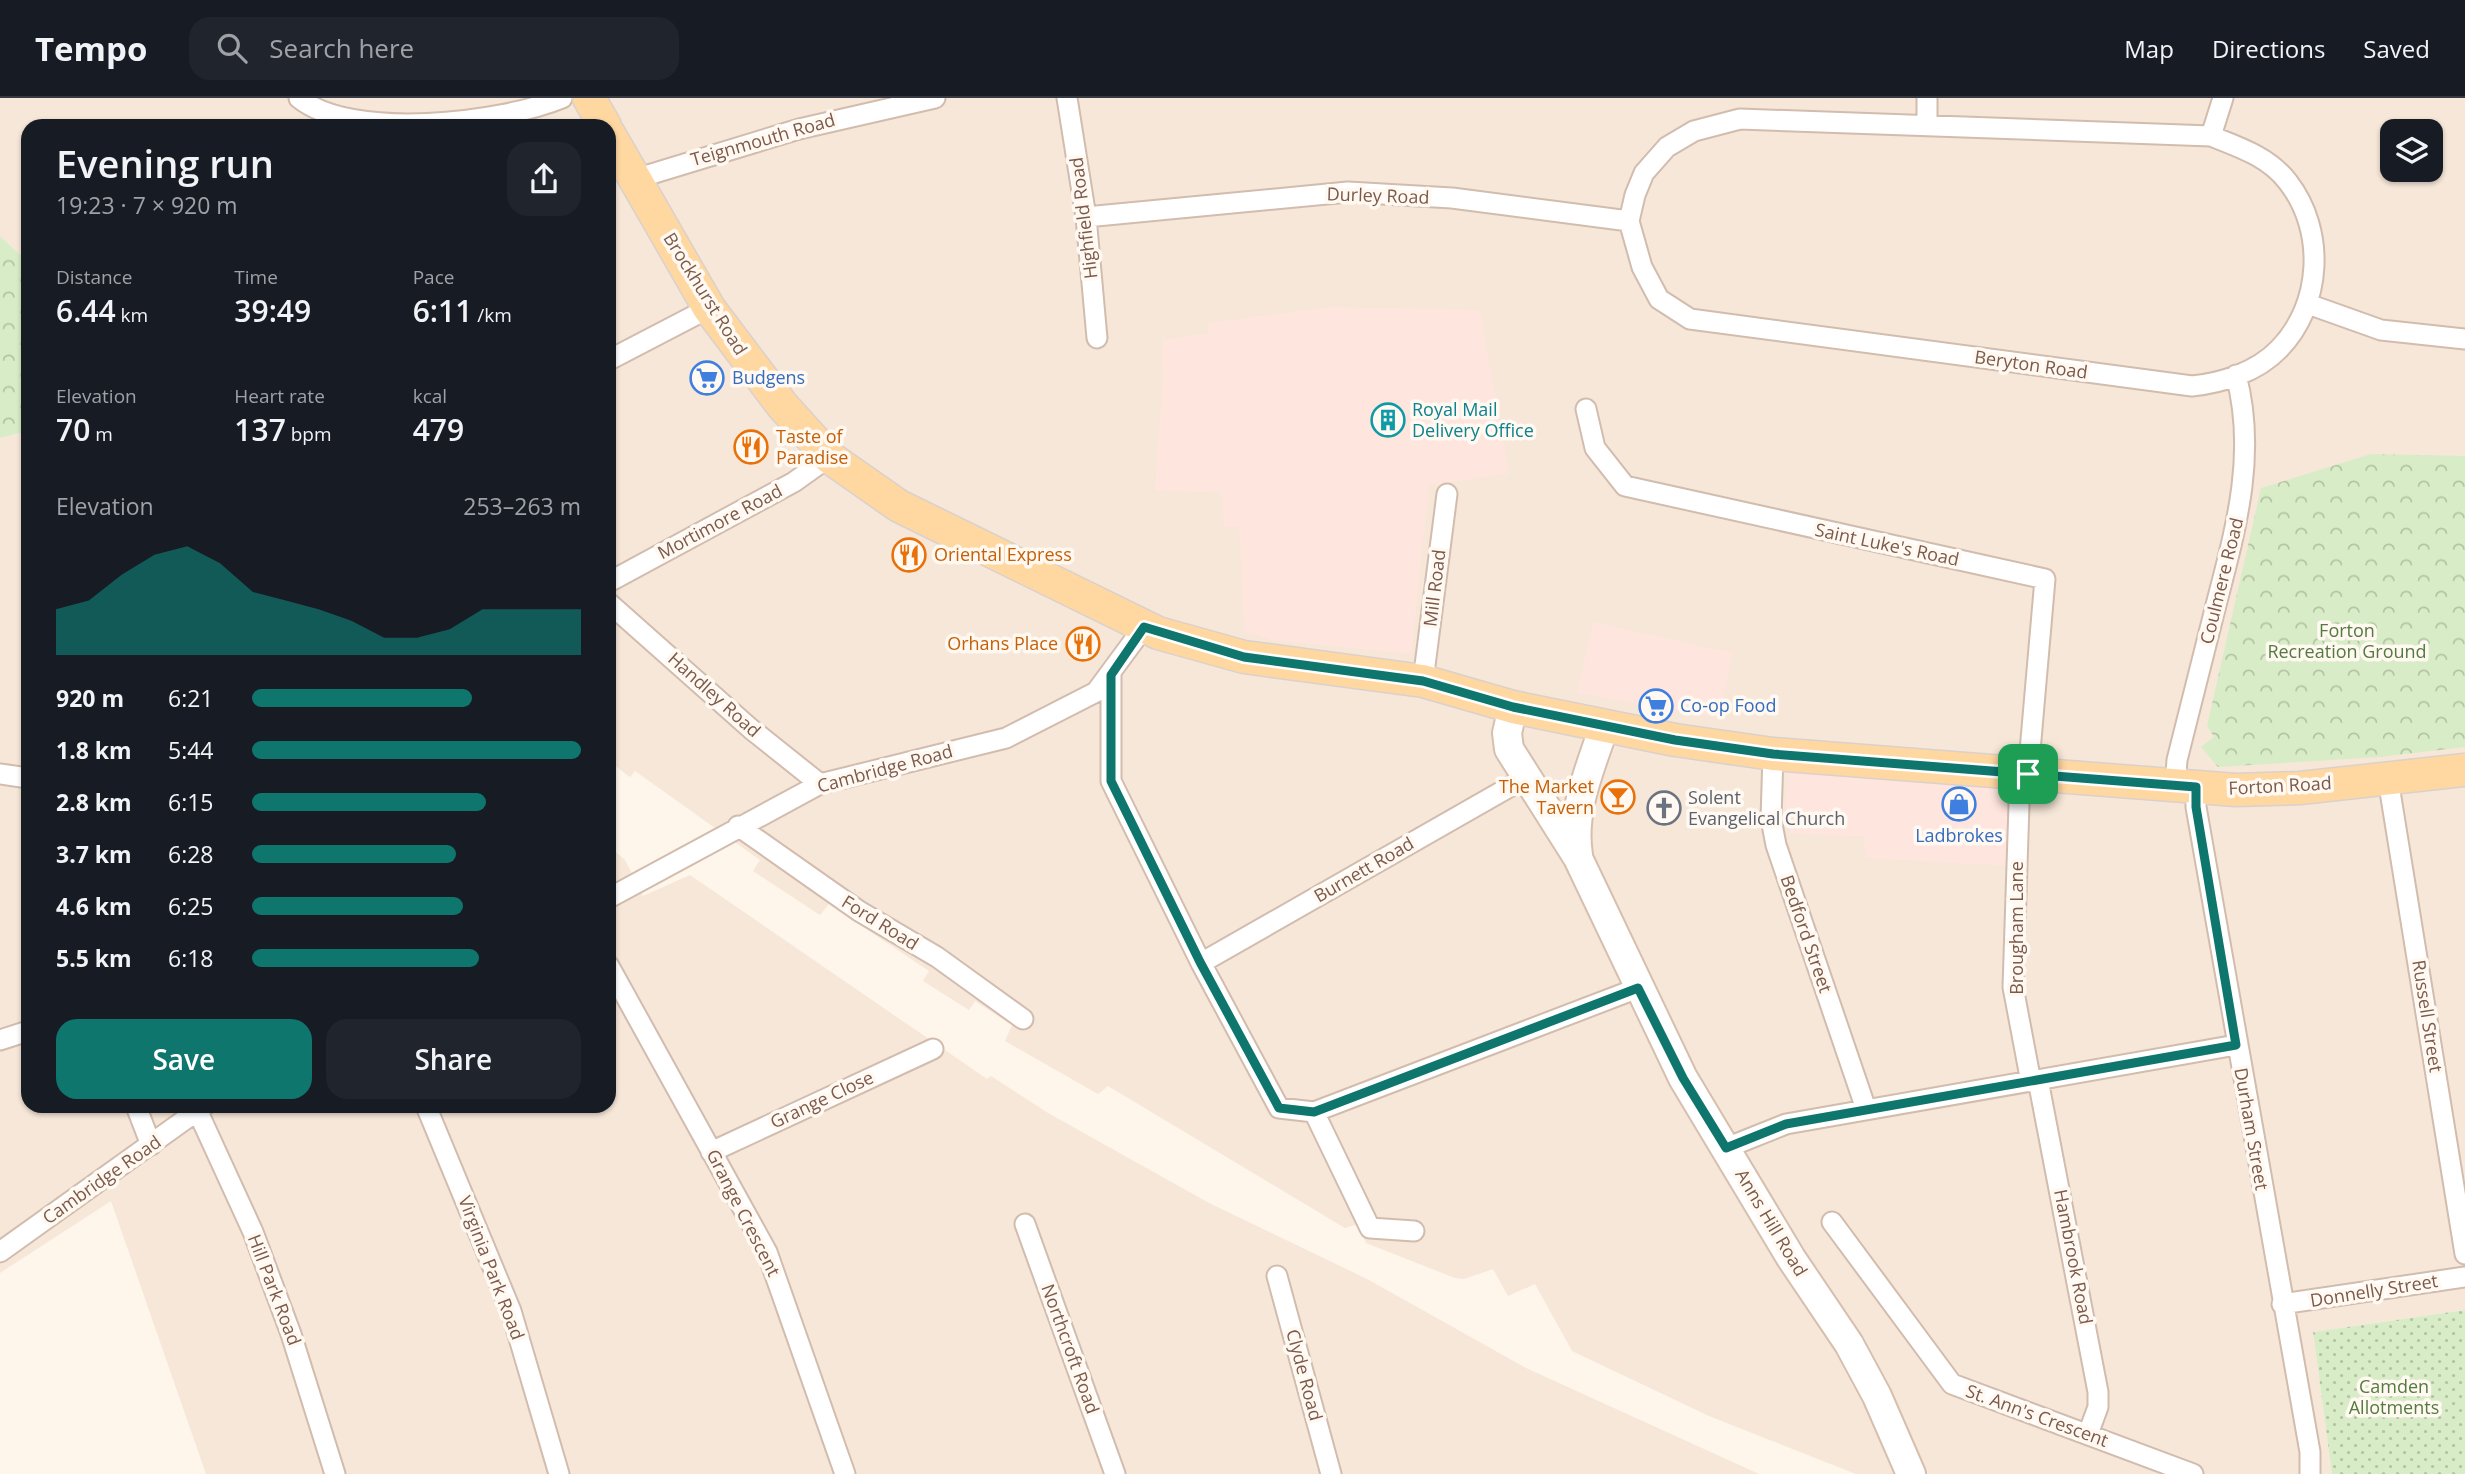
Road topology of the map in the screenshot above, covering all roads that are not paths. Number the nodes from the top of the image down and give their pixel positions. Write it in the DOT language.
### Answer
graph roads {
  1 [pos="562,98"];
  2 [pos="589,98"];
  3 [pos="934,98"];
  4 [pos="1068,98"];
  5 [pos="1927,98"];
  6 [pos="2223,98"];
  7 [pos="307,111"];
  8 [pos="358,119"];
  9 [pos="472,119"];
  10 [pos="601,119"];
  11 [pos="1927,126"];
  12 [pos="2211,136"];
  13 [pos="616,146"];
  14 [pos="635,179"];
  15 [pos="1086,217"];
  16 [pos="1629,221"];
  17 [pos="2308,304"];
  18 [pos="709,308"];
  19 [pos="1097,338"];
  20 [pos="2465,338"];
  21 [pos="616,356"];
  22 [pos="2236,375"];
  23 [pos="1586,409"];
  24 [pos="829,457"];
  25 [pos="1447,494"];
  26 [pos="616,578"];
  27 [pos="616,609"];
  28 [pos="1144,627"];
  29 [pos="1111,675"];
  30 [pos="1423,681"];
  31 [pos="1513,707"];
  32 [pos="1604,727"];
  33 [pos="1773,754"];
  34 [pos="2465,770"];
  35 [pos="0,774"];
  36 [pos="2024,774"];
  37 [pos="21,777"];
  38 [pos="1527,777"];
  39 [pos="2388,779"];
  40 [pos="820,784"];
  41 [pos="2185,787"];
  42 [pos="738,826"];
  43 [pos="1578,858"];
  44 [pos="616,894"];
  45 [pos="1200,962"];
  46 [pos="616,979"];
  47 [pos="1638,988"];
  48 [pos="1023,1019"];
  49 [pos="21,1033"];
  50 [pos="0,1040"];
  51 [pos="2236,1045"];
  52 [pos="933,1049"];
  53 [pos="2034,1081"];
  54 [pos="1866,1109"];
  55 [pos="1314,1112"];
  56 [pos="139,1113"];
  57 [pos="195,1113"];
  58 [pos="203,1113"];
  59 [pos="429,1113"];
  60 [pos="151,1145"];
  61 [pos="1726,1148"];
  62 [pos="711,1152"];
  63 [pos="1832,1222"];
  64 [pos="1025,1224"];
  65 [pos="1414,1231"];
  66 [pos="0,1252"];
  67 [pos="2465,1254"];
  68 [pos="1277,1276"];
  69 [pos="2465,1277"];
  70 [pos="2282,1304"];
  71 [pos="2088,1434"];
  72 [pos="335,1474"];
  73 [pos="559,1474"];
  74 [pos="845,1474"];
  75 [pos="1115,1474"];
  76 [pos="1331,1474"];
  77 [pos="1911,1474"];
  78 [pos="2193,1474"];
  79 [pos="2310,1474"];
  1 -- 9 [label="street"];
  2 -- 10 [label="main road"];
  3 -- 14 [label="street, Teignmouth Road"];
  4 -- 15 [label="street, Highfield Road"];
  5 -- 11 [label="street"];
  6 -- 12 [label="street"];
  7 -- 8 [label="street"];
  11 -- 12 [label="street, Beryton Road"];
  11 -- 16 [label="street, Beryton Road"];
  12 -- 17 [label="street, Beryton Road"];
  13 -- 14 [label="main road, Brockhurst Road"];
  14 -- 18 [label="main road, Brockhurst Road"];
  15 -- 16 [label="street, Durley Road"];
  15 -- 19 [label="street, Highfield Road"];
  16 -- 22 [label="street, Beryton Road"];
  17 -- 20 [label="street"];
  17 -- 22 [label="street, Beryton Road"];
  18 -- 21 [label="street"];
  18 -- 24 [label="main road, Brockhurst Road"];
  22 -- 41 [label="street, Coulmere Road"];
  23 -- 36 [label="street, Saint Luke's Road"];
  24 -- 26 [label="street, Mortimore Road"];
  24 -- 28 [label="main road, Brockhurst Road"];
  25 -- 30 [label="street, Mill Road"];
  27 -- 40 [label="street, Handley Road"];
  28 -- 29 [label="street, Cambridge Road"];
  28 -- 30 [label="main road, Brockhurst Road"];
  29 -- 40 [label="street, Cambridge Road"];
  29 -- 45 [label="street"];
  30 -- 31 [label="main road, Brockhurst Road"];
  31 -- 32 [label="main road, Forton Road"];
  31 -- 38 [label="street, Anns Hill Road"];
  32 -- 33 [label="main road, Forton Road"];
  32 -- 43 [label="street, Anns Hill Road"];
  33 -- 36 [label="main road, Forton Road"];
  33 -- 54 [label="street, Bedford Street"];
  34 -- 39 [label="main road, Forton Road"];
  35 -- 37 [label="street"];
  36 -- 41 [label="main road, Forton Road"];
  36 -- 53 [label="street, Brougham Lane"];
  38 -- 43 [label="street, Anns Hill Road"];
  38 -- 45 [label="street, Burnett Road"];
  39 -- 41 [label="main road, Forton Road"];
  39 -- 67 [label="street, Russell Street"];
  40 -- 42 [label="street, Cambridge Road"];
  41 -- 51 [label="street, Durham Street"];
  42 -- 44 [label="street, Cambridge Road"];
  42 -- 48 [label="street, Ford Road"];
  43 -- 47 [label="street, Anns Hill Road"];
  45 -- 55 [label="street"];
  46 -- 62 [label="street, Grange Crescent"];
  47 -- 55 [label="street"];
  47 -- 61 [label="street, Anns Hill Road"];
  49 -- 50 [label="street"];
  51 -- 53 [label="street"];
  51 -- 70 [label="street, Durham Street"];
  52 -- 62 [label="street, Grange Close"];
  53 -- 54 [label="street"];
  53 -- 71 [label="street, Hambrook Road"];
  54 -- 61 [label="street"];
  55 -- 65 [label="street"];
  56 -- 60 [label="street"];
  57 -- 60 [label="street, Cambridge Road"];
  58 -- 72 [label="street, Hill Park Road"];
  59 -- 73 [label="street, Virginia Park Road"];
  60 -- 66 [label="street, Cambridge Road"];
  61 -- 77 [label="street, Anns Hill Road"];
  62 -- 74 [label="street, Grange Crescent"];
  63 -- 71 [label="street, St. Ann's Crescent"];
  64 -- 75 [label="street, Northcroft Road"];
  68 -- 76 [label="street, Clyde Road"];
  69 -- 70 [label="street, Donnelly Street"];
  70 -- 79 [label="street"];
  71 -- 78 [label="street, St. Ann's Crescent"];
}
